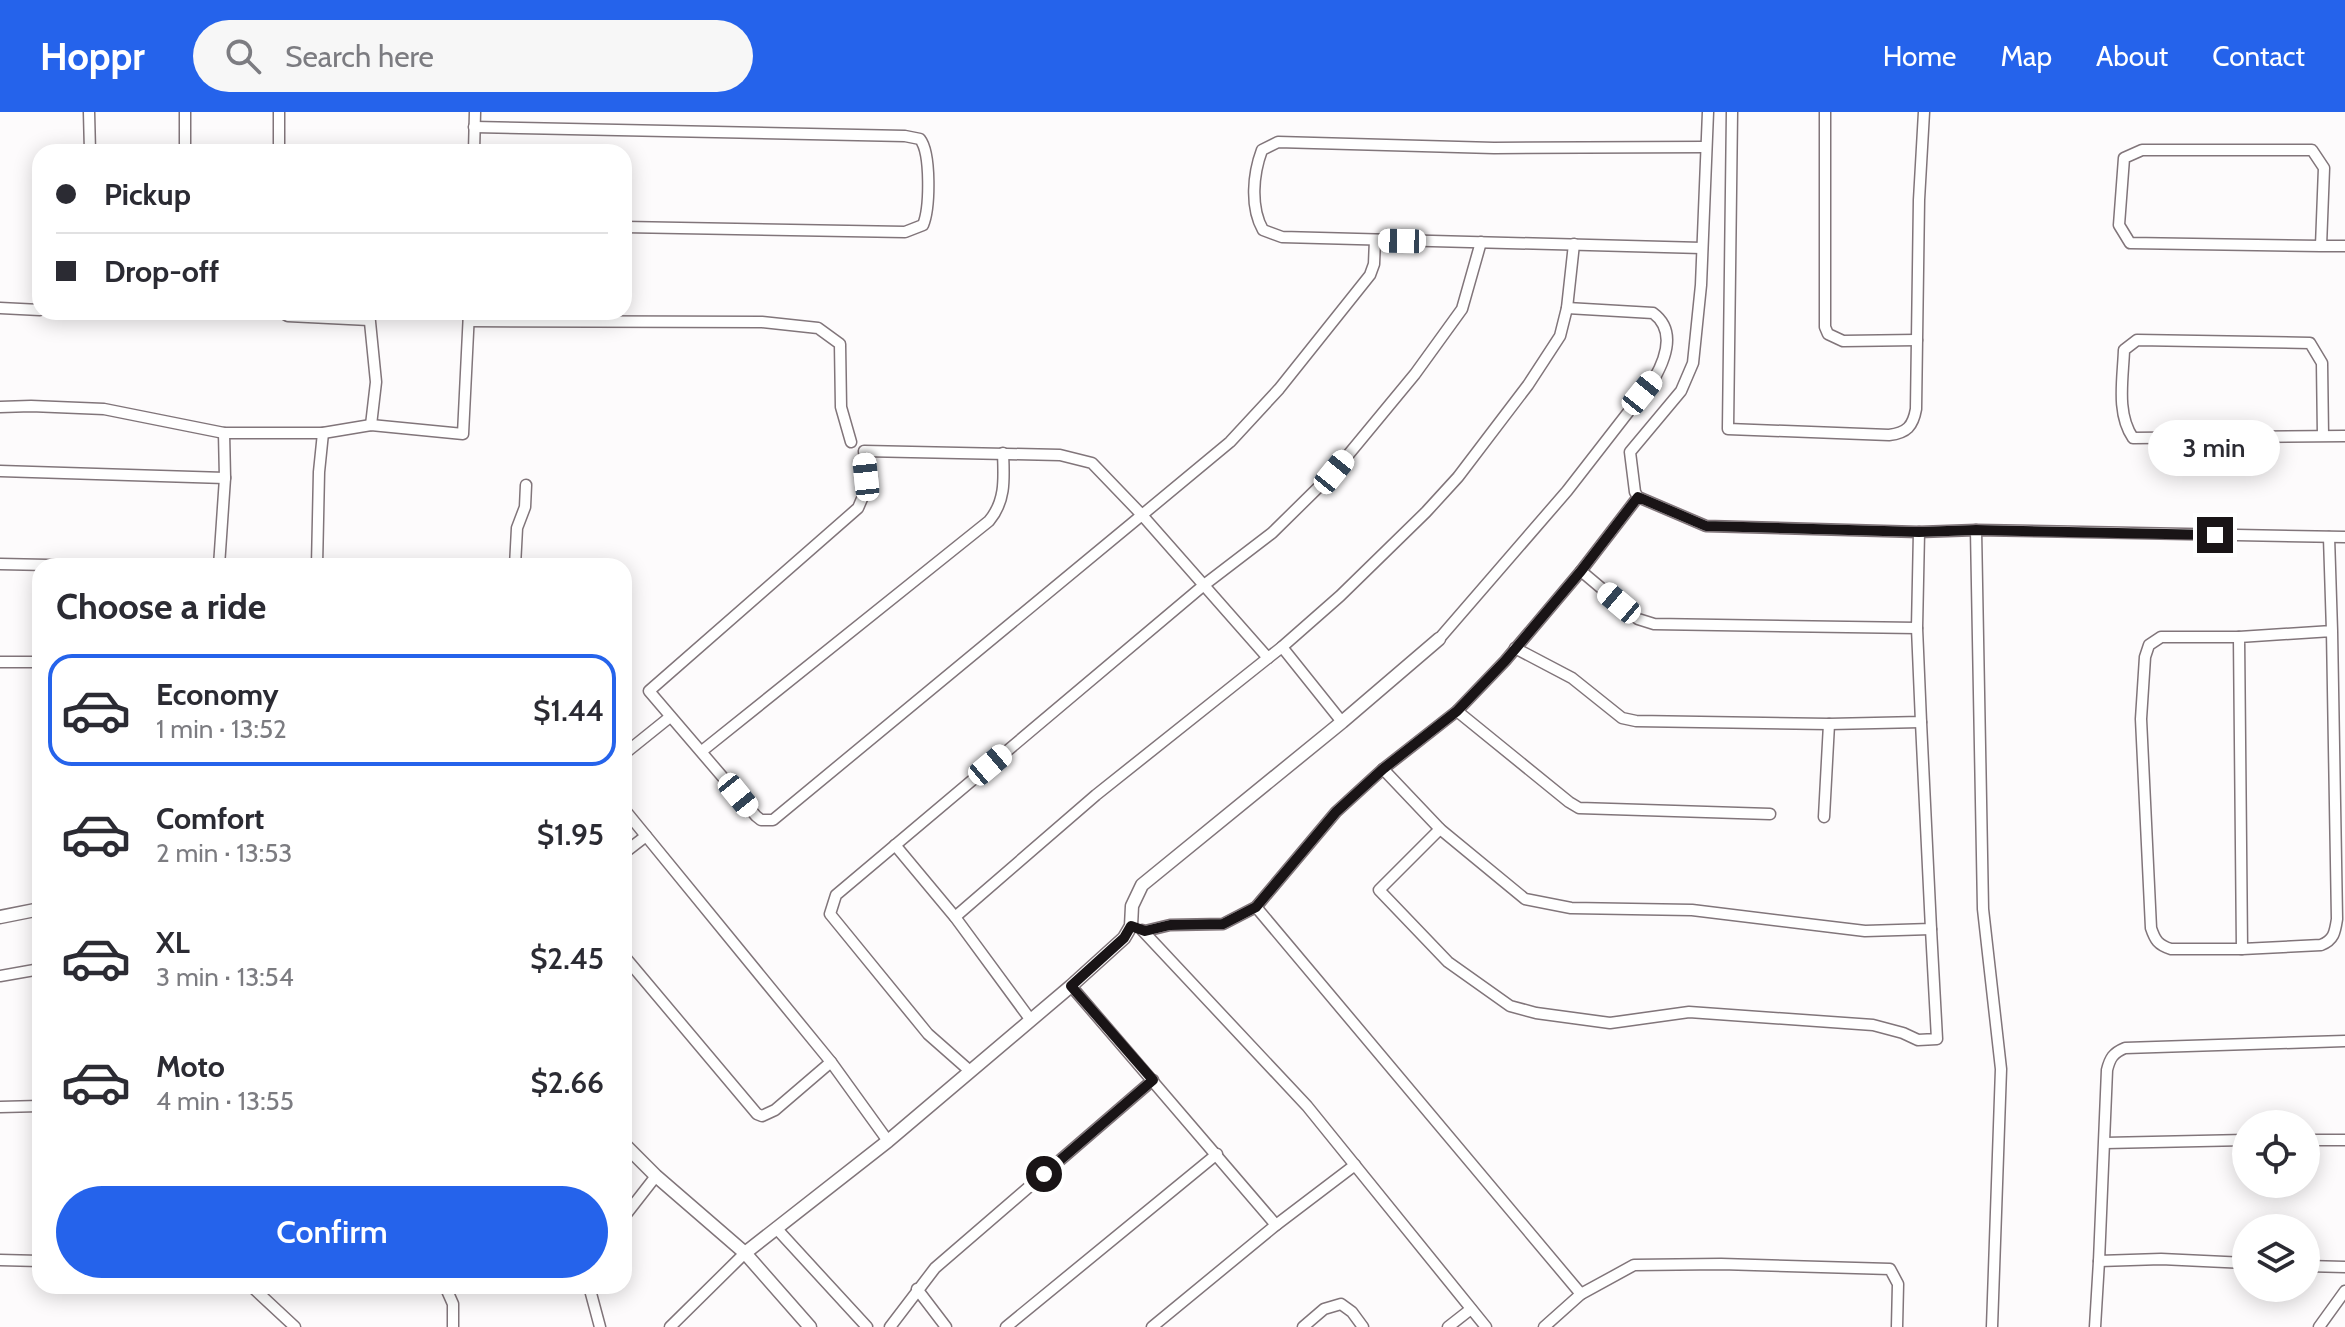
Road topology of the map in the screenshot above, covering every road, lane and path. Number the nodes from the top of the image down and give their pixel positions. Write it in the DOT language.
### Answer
graph roads {
  1 [pos="89,112"];
  2 [pos="185,112"];
  3 [pos="279,112"];
  4 [pos="475,112"];
  5 [pos="1708,112"];
  6 [pos="1732,112"];
  7 [pos="1825,112"];
  8 [pos="1924,112"];
  9 [pos="474,127"];
  10 [pos="90,144"];
  11 [pos="185,144"];
  12 [pos="279,144"];
  13 [pos="474,144"];
  14 [pos="1706,147"];
  15 [pos="632,227"];
  16 [pos="1375,240"];
  17 [pos="1481,242"];
  18 [pos="1574,244"];
  19 [pos="2321,246"];
  20 [pos="2345,246"];
  21 [pos="1702,248"];
  22 [pos="0,308"];
  23 [pos="1567,308"];
  24 [pos="32,310"];
  25 [pos="369,320"];
  26 [pos="469,320"];
  27 [pos="632,320"];
  28 [pos="1917,340"];
  29 [pos="0,407"];
  30 [pos="371,425"];
  31 [pos="224,433"];
  32 [pos="323,433"];
  33 [pos="2323,436"];
  34 [pos="2345,436"];
  35 [pos="851,442"];
  36 [pos="1003,453"];
  37 [pos="0,471"];
  38 [pos="225,478"];
  39 [pos="526,485"];
  40 [pos="1638,497"];
  41 [pos="1142,515"];
  42 [pos="1976,530"];
  43 [pos="1919,532"];
  44 [pos="2329,537"];
  45 [pos="2345,537"];
  46 [pos="220,558"];
  47 [pos="317,558"];
  48 [pos="515,558"];
  49 [pos="0,564"];
  50 [pos="32,565"];
  51 [pos="1581,571"];
  52 [pos="1204,585"];
  53 [pos="1917,628"];
  54 [pos="2332,631"];
  55 [pos="2239,637"];
  56 [pos="1439,639"];
  57 [pos="1282,647"];
  58 [pos="1515,648"];
  59 [pos="1268,658"];
  60 [pos="0,662"];
  61 [pos="32,662"];
  62 [pos="1457,711"];
  63 [pos="670,717"];
  64 [pos="1342,722"];
  65 [pos="1921,722"];
  66 [pos="1829,724"];
  67 [pos="632,748"];
  68 [pos="702,751"];
  69 [pos="1383,769"];
  70 [pos="1770,814"];
  71 [pos="1824,817"];
  72 [pos="632,819"];
  73 [pos="1440,829"];
  74 [pos="646,836"];
  75 [pos="895,845"];
  76 [pos="632,847"];
  77 [pos="1256,907"];
  78 [pos="32,911"];
  79 [pos="0,917"];
  80 [pos="955,917"];
  81 [pos="1131,926"];
  82 [pos="1931,929"];
  83 [pos="1145,931"];
  84 [pos="2242,949"];
  85 [pos="632,966"];
  86 [pos="32,970"];
  87 [pos="0,976"];
  88 [pos="1071,986"];
  89 [pos="1030,1019"];
  90 [pos="2345,1041"];
  91 [pos="831,1062"];
  92 [pos="970,1071"];
  93 [pos="1153,1080"];
  94 [pos="32,1106"];
  95 [pos="0,1107"];
  96 [pos="2232,1140"];
  97 [pos="2320,1140"];
  98 [pos="2345,1140"];
  99 [pos="888,1141"];
  100 [pos="2105,1143"];
  101 [pos="632,1152"];
  102 [pos="1217,1154"];
  103 [pos="1355,1165"];
  104 [pos="656,1176"];
  105 [pos="632,1207"];
  106 [pos="1276,1225"];
  107 [pos="776,1228"];
  108 [pos="745,1253"];
  109 [pos="0,1260"];
  110 [pos="32,1261"];
  111 [pos="2099,1261"];
  112 [pos="2232,1262"];
  113 [pos="2320,1266"];
  114 [pos="2345,1267"];
  115 [pos="917,1289"];
  116 [pos="2345,1292"];
  117 [pos="260,1294"];
  118 [pos="449,1294"];
  119 [pos="591,1294"];
  120 [pos="1581,1294"];
  121 [pos="1471,1309"];
  122 [pos="295,1327"];
  123 [pos="453,1327"];
  124 [pos="600,1327"];
  125 [pos="670,1327"];
  126 [pos="810,1327"];
  127 [pos="867,1327"];
  128 [pos="890,1327"];
  129 [pos="946,1327"];
  130 [pos="1006,1327"];
  131 [pos="1152,1327"];
  132 [pos="1303,1327"];
  133 [pos="1363,1327"];
  134 [pos="1448,1327"];
  135 [pos="1486,1327"];
  136 [pos="1544,1327"];
  137 [pos="1897,1327"];
  138 [pos="1992,1327"];
  139 [pos="2095,1327"];
  140 [pos="2319,1327"];
  1 -- 10 [label="street"];
  2 -- 11 [label="street"];
  3 -- 12 [label="street"];
  4 -- 9 [label="street"];
  5 -- 14 [label="street"];
  6 -- 28 [label="street"];
  7 -- 28 [label="street"];
  8 -- 28 [label="street"];
  9 -- 13 [label="street"];
  9 -- 15 [label="street"];
  14 -- 16 [label="street"];
  14 -- 21 [label="street"];
  16 -- 17 [label="street"];
  16 -- 41 [label="street"];
  17 -- 18 [label="street"];
  17 -- 52 [label="street"];
  18 -- 21 [label="street"];
  18 -- 23 [label="street"];
  19 -- 19 [label="street"];
  19 -- 20 [label="street"];
  21 -- 40 [label="street"];
  22 -- 24 [label="street"];
  23 -- 56 [label="street"];
  23 -- 57 [label="street"];
  25 -- 30 [label="street"];
  26 -- 30 [label="street"];
  27 -- 35 [label="street"];
  29 -- 31 [label="street"];
  30 -- 32 [label="street"];
  31 -- 32 [label="street"];
  31 -- 38 [label="street"];
  32 -- 47 [label="street"];
  33 -- 33 [label="street"];
  33 -- 34 [label="street"];
  36 -- 41 [label="street"];
  36 -- 63 [label="street"];
  36 -- 68 [label="street"];
  37 -- 38 [label="street"];
  38 -- 46 [label="street"];
  39 -- 48 [label="street"];
  40 -- 43 [label="street"];
  40 -- 51 [label="street"];
  41 -- 52 [label="street"];
  41 -- 68 [label="street"];
  42 -- 43 [label="street"];
  42 -- 44 [label="street"];
  42 -- 138 [label="street"];
  43 -- 53 [label="street"];
  44 -- 45 [label="street"];
  44 -- 54 [label="street"];
  49 -- 50 [label="street"];
  51 -- 53 [label="street"];
  51 -- 58 [label="street"];
  52 -- 59 [label="street"];
  52 -- 75 [label="street"];
  53 -- 65 [label="street"];
  54 -- 55 [label="street"];
  54 -- 84 [label="street"];
  55 -- 84 [label="street"];
  55 -- 84 [label="street"];
  56 -- 64 [label="street"];
  57 -- 59 [label="street"];
  57 -- 64 [label="street"];
  58 -- 62 [label="street"];
  58 -- 66 [label="street"];
  59 -- 80 [label="street"];
  60 -- 61 [label="street"];
  62 -- 69 [label="street"];
  62 -- 70 [label="street"];
  63 -- 67 [label="street"];
  63 -- 68 [label="street"];
  64 -- 81 [label="street"];
  65 -- 66 [label="street"];
  65 -- 82 [label="street"];
  66 -- 71 [label="street"];
  69 -- 73 [label="street"];
  69 -- 77 [label="street"];
  72 -- 74 [label="street"];
  73 -- 82 [label="street"];
  73 -- 82 [label="street"];
  74 -- 76 [label="street"];
  74 -- 91 [label="street"];
  75 -- 80 [label="street"];
  75 -- 92 [label="street"];
  77 -- 83 [label="street"];
  77 -- 120 [label="street"];
  78 -- 79 [label="street"];
  80 -- 89 [label="street"];
  81 -- 83 [label="street"];
  81 -- 88 [label="street"];
  83 -- 103 [label="street"];
  85 -- 91 [label="street"];
  86 -- 87 [label="street"];
  88 -- 89 [label="street"];
  88 -- 93 [label="street"];
  89 -- 92 [label="street"];
  90 -- 100 [label="street"];
  91 -- 99 [label="street"];
  92 -- 99 [label="street"];
  93 -- 102 [label="street"];
  93 -- 115 [label="street"];
  94 -- 95 [label="street"];
  96 -- 100 [label="street"];
  97 -- 98 [label="street"];
  99 -- 107 [label="street"];
  100 -- 111 [label="street"];
  101 -- 104 [label="street"];
  102 -- 106 [label="street"];
  102 -- 130 [label="street"];
  103 -- 106 [label="street"];
  103 -- 121 [label="street"];
  104 -- 105 [label="street"];
  104 -- 108 [label="street"];
  106 -- 131 [label="street"];
  107 -- 108 [label="street"];
  107 -- 127 [label="street"];
  108 -- 125 [label="street"];
  108 -- 126 [label="street"];
  109 -- 110 [label="street"];
  111 -- 112 [label="street"];
  111 -- 139 [label="street"];
  113 -- 114 [label="street"];
  115 -- 128 [label="street"];
  115 -- 129 [label="street"];
  116 -- 140 [label="street"];
  117 -- 122 [label="street"];
  118 -- 123 [label="street"];
  119 -- 124 [label="street"];
  120 -- 136 [label="street"];
  120 -- 137 [label="street"];
  121 -- 134 [label="street"];
  121 -- 135 [label="street"];
  132 -- 133 [label="street"];
}
